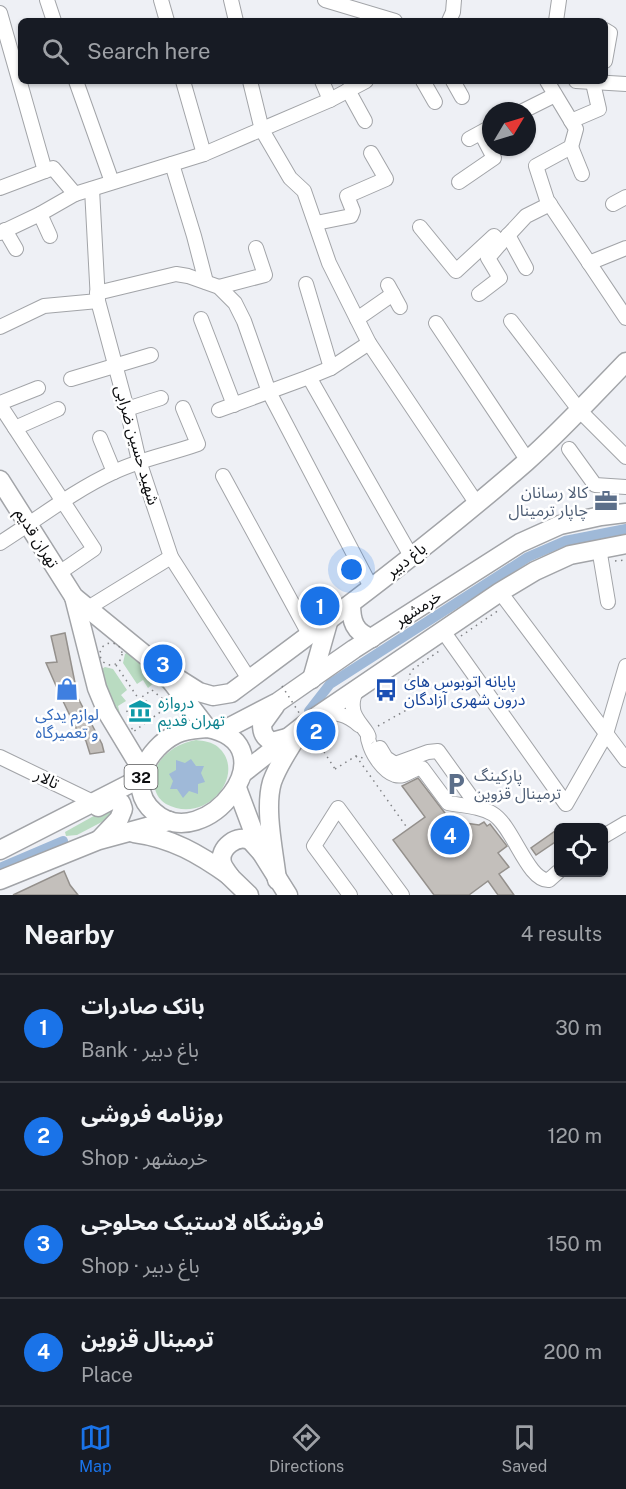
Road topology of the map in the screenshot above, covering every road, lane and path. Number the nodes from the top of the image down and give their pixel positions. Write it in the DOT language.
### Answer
graph roads {
  1 [pos="47,0"];
  2 [pos="161,0"];
  3 [pos="231,0"];
  4 [pos="326,0"];
  5 [pos="454,0"];
  6 [pos="559,0"];
  7 [pos="0,13"];
  8 [pos="53,18"];
  9 [pos="166,18"];
  10 [pos="235,18"];
  11 [pos="385,18"];
  12 [pos="450,18"];
  13 [pos="556,18"];
  14 [pos="18,76"];
  15 [pos="608,83"];
  16 [pos="20,84"];
  17 [pos="77,84"];
  18 [pos="184,84"];
  19 [pos="251,84"];
  20 [pos="322,84"];
  21 [pos="360,84"];
  22 [pos="425,84"];
  23 [pos="455,84"];
  24 [pos="549,84"];
  25 [pos="598,84"];
  26 [pos="626,84"];
  27 [pos="348,90"];
  28 [pos="555,95"];
  29 [pos="462,97"];
  30 [pos="330,100"];
  31 [pos="435,102"];
  32 [pos="536,104"];
  33 [pos="365,122"];
  34 [pos="571,122"];
  35 [pos="262,130"];
  36 [pos="480,133"];
  37 [pos="571,147"];
  38 [pos="371,153"];
  39 [pos="204,154"];
  40 [pos="172,164"];
  41 [pos="45,171"];
  42 [pos="582,174"];
  43 [pos="112,182"];
  44 [pos="459,182"];
  45 [pos="0,188"];
  46 [pos="92,189"];
  47 [pos="75,194"];
  48 [pos="626,198"];
  49 [pos="550,204"];
  50 [pos="613,204"];
  51 [pos="40,214"];
  52 [pos="316,223"];
  53 [pos="420,228"];
  54 [pos="3,232"];
  55 [pos="50,236"];
  56 [pos="504,239"];
  57 [pos="626,248"];
  58 [pos="16,249"];
  59 [pos="256,249"];
  60 [pos="589,263"];
  61 [pos="526,268"];
  62 [pos="306,284"];
  63 [pos="212,285"];
  64 [pos="478,294"];
  65 [pos="394,295"];
  66 [pos="98,297"];
  67 [pos="626,318"];
  68 [pos="201,319"];
  69 [pos="357,319"];
  70 [pos="511,321"];
  71 [pos="436,323"];
  72 [pos="0,327"];
  73 [pos="369,343"];
  74 [pos="152,355"];
  75 [pos="625,364"];
  76 [pos="115,366"];
  77 [pos="331,368"];
  78 [pos="309,378"];
  79 [pos="71,380"];
  80 [pos="38,388"];
  81 [pos="269,392"];
  82 [pos="161,398"];
  83 [pos="0,404"];
  84 [pos="234,405"];
  85 [pos="183,408"];
  86 [pos="58,409"];
  87 [pos="127,409"];
  88 [pos="219,410"];
  89 [pos="580,411"];
  90 [pos="15,428"];
  91 [pos="100,438"];
  92 [pos="569,449"];
  93 [pos="626,457"];
  94 [pos="139,461"];
  95 [pos="528,461"];
  96 [pos="114,472"];
  97 [pos="223,476"];
  98 [pos="0,480"];
  99 [pos="626,487"];
  100 [pos="62,500"];
  101 [pos="477,504"];
  102 [pos="626,513"];
  103 [pos="28,525"];
  104 [pos="0,543"];
  105 [pos="626,544"];
  106 [pos="600,555"];
  107 [pos="411,556"];
  108 [pos="171,557"];
  109 [pos="626,560"];
  110 [pos="59,573"];
  111 [pos="371,587"];
  112 [pos="504,598"];
  113 [pos="81,602"];
  114 [pos="609,602"];
  115 [pos="351,604"];
  116 [pos="329,619"];
  117 [pos="309,634"];
  118 [pos="120,635"];
  119 [pos="447,637"];
  120 [pos="372,638"];
  121 [pos="89,657"];
  122 [pos="116,664"];
  123 [pos="626,666"];
  124 [pos="161,668"];
  125 [pos="249,679"];
  126 [pos="312,679"];
  127 [pos="357,689"];
  128 [pos="280,694"];
  129 [pos="139,699"];
  130 [pos="152,718"];
  131 [pos="310,720"];
  132 [pos="215,729"];
  133 [pos="368,734"];
  134 [pos="606,734"];
  135 [pos="287,738"];
  136 [pos="0,757"];
  137 [pos="626,760"];
  138 [pos="141,774"];
  139 [pos="240,780"];
  140 [pos="93,802"];
  141 [pos="479,808"];
  142 [pos="171,821"];
  143 [pos="626,824"];
  144 [pos="49,826"];
  145 [pos="408,829"];
  146 [pos="127,832"];
  147 [pos="608,833"];
  148 [pos="99,840"];
  149 [pos="0,850"];
  150 [pos="261,852"];
  151 [pos="230,876"];
  152 [pos="554,876"];
  153 [pos="0,880"];
  154 [pos="283,888"];
  155 [pos="249,895"];
  156 [pos="350,895"];
  157 [pos="402,895"];
  1 -- 8 [label="street"];
  2 -- 9 [label="street"];
  3 -- 10 [label="street"];
  4 -- 11 [label="street"];
  5 -- 12 [label="street"];
  6 -- 13 [label="street"];
  7 -- 14 [label="street"];
  15 -- 26 [label="street"];
  16 -- 41 [label="street"];
  17 -- 43 [label="street"];
  18 -- 39 [label="street"];
  19 -- 35 [label="street"];
  20 -- 30 [label="street"];
  21 -- 27 [label="street"];
  22 -- 31 [label="street"];
  23 -- 29 [label="street"];
  24 -- 28 [label="street"];
  25 -- 34 [label="street"];
  27 -- 30 [label="street"];
  27 -- 33 [label="street"];
  28 -- 32 [label="street"];
  28 -- 34 [label="street"];
  30 -- 35 [label="street"];
  34 -- 37 [label="street"];
  35 -- 39 [label="street"];
  35 -- 52 [label="street"];
  36 -- 44 [label="street"];
  37 -- 42 [label="street"];
  37 -- 49 [label="street"];
  38 -- 52 [label="street"];
  39 -- 40 [label="street"];
  40 -- 43 [label="street"];
  40 -- 63 [label="street"];
  41 -- 45 [label="street"];
  41 -- 47 [label="street"];
  43 -- 46 [label="street"];
  46 -- 47 [label="street"];
  46 -- 66 [label="street, شهید حسین ضرابی"];
  47 -- 51 [label="street"];
  48 -- 50 [label="street"];
  49 -- 56 [label="street"];
  49 -- 60 [label="street"];
  51 -- 54 [label="street"];
  51 -- 55 [label="street"];
  52 -- 69 [label="street"];
  53 -- 56 [label="street"];
  54 -- 58 [label="street"];
  56 -- 61 [label="street"];
  56 -- 64 [label="street"];
  57 -- 60 [label="street"];
  59 -- 63 [label="street"];
  60 -- 67 [label="street"];
  62 -- 77 [label="street"];
  63 -- 66 [label="street"];
  63 -- 81 [label="street"];
  65 -- 69 [label="street"];
  66 -- 72 [label="street"];
  66 -- 76 [label="street, شهید حسین ضرابی"];
  68 -- 84 [label="street"];
  69 -- 73 [label="street"];
  70 -- 89 [label="street"];
  71 -- 95 [label="street"];
  73 -- 77 [label="street"];
  73 -- 101 [label="street"];
  74 -- 76 [label="street"];
  75 -- 89 [label="main road, باغ دبیر"];
  76 -- 79 [label="street"];
  76 -- 87 [label="street, شهید حسین ضرابی"];
  77 -- 78 [label="street"];
  78 -- 81 [label="street"];
  78 -- 107 [label="street"];
  80 -- 83 [label="street"];
  81 -- 84 [label="street"];
  81 -- 111 [label="street"];
  82 -- 87 [label="street"];
  83 -- 90 [label="street"];
  84 -- 88 [label="street"];
  85 -- 94 [label="street"];
  86 -- 90 [label="street"];
  87 -- 94 [label="street, شهید حسین ضرابی"];
  89 -- 93 [label="street"];
  89 -- 95 [label="main road, باغ دبیر"];
  90 -- 100 [label="street"];
  91 -- 96 [label="street"];
  92 -- 99 [label="street"];
  94 -- 96 [label="street"];
  94 -- 108 [label="street, شهید حسین ضرابی"];
  95 -- 101 [label="main road, باغ دبیر"];
  96 -- 100 [label="street"];
  97 -- 117 [label="street"];
  98 -- 103 [label="main road, تهران قدیم"];
  100 -- 103 [label="street"];
  100 -- 110 [label="street"];
  101 -- 107 [label="main road, باغ دبیر"];
  102 -- 120 [label="main road, خرمشهر"];
  103 -- 104 [label="street"];
  103 -- 110 [label="main road, تهران قدیم"];
  105 -- 106 [label="main road, خرمشهر"];
  106 -- 109 [label="path"];
  106 -- 112 [label="main road, خرمشهر"];
  106 -- 114 [label="street"];
  107 -- 111 [label="main road, باغ دبیر"];
  108 -- 113 [label="street"];
  108 -- 125 [label="street, شهید حسین ضرابی"];
  110 -- 113 [label="main road, تهران قدیم"];
  111 -- 115 [label="main road, باغ دبیر"];
  112 -- 119 [label="main road, خرمشهر"];
  112 -- 119 [label="path"];
  112 -- 134 [label="street"];
  113 -- 118 [label="main road"];
  113 -- 121 [label="main road"];
  115 -- 116 [label="main road, باغ دبیر"];
  115 -- 120 [label="main road"];
  116 -- 117 [label="main road, باغ دبیر"];
  116 -- 126 [label="main road"];
  117 -- 125 [label="main road, باغ دبیر"];
  118 -- 121 [label="main road"];
  118 -- 124 [label="main road"];
  119 -- 127 [label="main road, خرمشهر"];
  119 -- 133 [label="path"];
  119 -- 134 [label="street"];
  120 -- 126 [label="main road, خرمشهر"];
  121 -- 138 [label="main road"];
  122 -- 122 [label="path"];
  122 -- 129 [label="path"];
  123 -- 134 [label="street"];
  124 -- 125 [label="main road, باغ دبیر"];
  124 -- 132 [label="main road"];
  126 -- 128 [label="main road, خرمشهر"];
  127 -- 131 [label="main road, خرمشهر"];
  127 -- 133 [label="street"];
  128 -- 132 [label="main road, خرمشهر"];
  128 -- 135 [label="main road"];
  128 -- 145 [label="path, bridge"];
  129 -- 130 [label="path"];
  129 -- 130 [label="path"];
  129 -- 130 [label="path"];
  131 -- 133 [label="street"];
  131 -- 135 [label="main road, خرمشهر"];
  131 -- 154 [label="main road"];
  132 -- 138 [label="main road, 32"];
  132 -- 139 [label="main road"];
  133 -- 141 [label="street"];
  133 -- 141 [label="street"];
  134 -- 137 [label="street"];
  135 -- 139 [label="main road, خرمشهر"];
  136 -- 140 [label="street, تالار"];
  138 -- 140 [label="main road, 32"];
  138 -- 142 [label="main road, 32"];
  139 -- 142 [label="main road"];
  139 -- 150 [label="main road"];
  140 -- 144 [label="main road, 32"];
  141 -- 152 [label="street"];
  142 -- 146 [label="main road"];
  142 -- 151 [label="main road, 32"];
  143 -- 147 [label="street"];
  144 -- 148 [label="main road"];
  144 -- 149 [label="main road, 32"];
  146 -- 148 [label="main road"];
  146 -- 151 [label="main road"];
  148 -- 153 [label="main road"];
  150 -- 151 [label="main road"];
  150 -- 154 [label="main road"];
  151 -- 155 [label="main road, 32"];
  156 -- 157 [label="street"];
}
